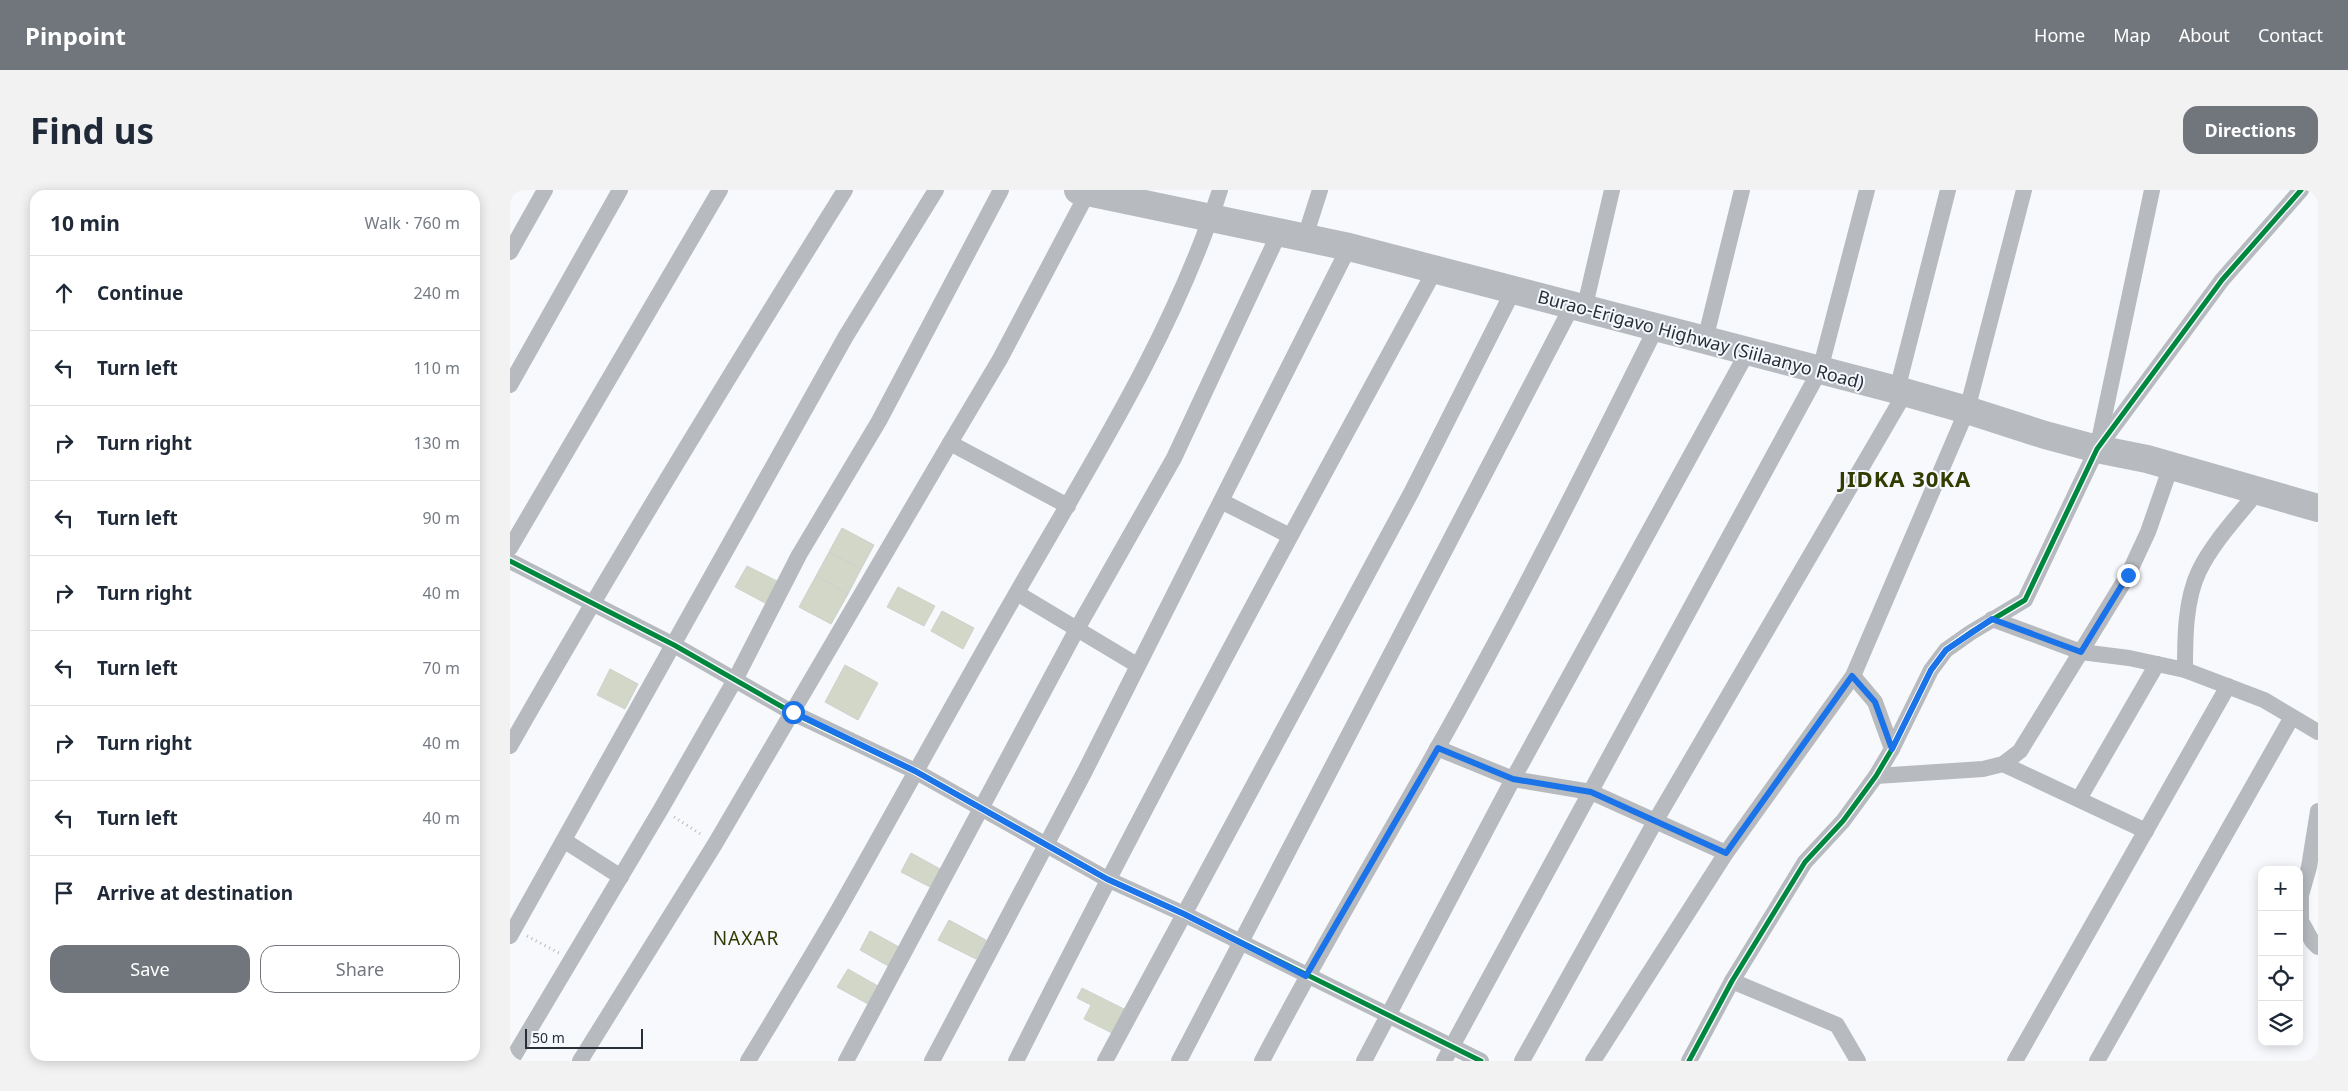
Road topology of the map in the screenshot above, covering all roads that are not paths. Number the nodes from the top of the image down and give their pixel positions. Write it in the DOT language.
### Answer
graph roads {
  1 [pos="545,190"];
  2 [pos="620,190"];
  3 [pos="720,190"];
  4 [pos="844,190"];
  5 [pos="936,190"];
  6 [pos="1001,190"];
  7 [pos="1220,190"];
  8 [pos="1320,190"];
  9 [pos="1612,190"];
  10 [pos="1742,190"];
  11 [pos="1867,190"];
  12 [pos="1948,190"];
  13 [pos="2024,190"];
  14 [pos="2152,190"];
  15 [pos="2301,190"];
  16 [pos="1083,191"];
  17 [pos="1211,218"];
  18 [pos="1293,234"];
  19 [pos="1349,248"];
  20 [pos="510,252"];
  21 [pos="1435,270"];
  22 [pos="1514,291"];
  23 [pos="1578,308"];
  24 [pos="1656,328"];
  25 [pos="1705,340"];
  26 [pos="1748,351"];
  27 [pos="1820,370"];
  28 [pos="510,385"];
  29 [pos="1901,392"];
  30 [pos="1967,410"];
  31 [pos="950,443"];
  32 [pos="2097,449"];
  33 [pos="2171,466"];
  34 [pos="2258,491"];
  35 [pos="1223,502"];
  36 [pos="1068,506"];
  37 [pos="2318,508"];
  38 [pos="1290,536"];
  39 [pos="510,548"];
  40 [pos="510,561"];
  41 [pos="1017,593"];
  42 [pos="591,604"];
  43 [pos="1992,619"];
  44 [pos="1077,629"];
  45 [pos="674,644"];
  46 [pos="2081,652"];
  47 [pos="2157,664"];
  48 [pos="1137,665"];
  49 [pos="2186,670"];
  50 [pos="1852,676"];
  51 [pos="736,678"];
  52 [pos="2228,686"];
  53 [pos="793,712"];
  54 [pos="2292,717"];
  55 [pos="2318,732"];
  56 [pos="510,746"];
  57 [pos="1438,748"];
  58 [pos="1892,749"];
  59 [pos="2003,764"];
  60 [pos="915,771"];
  61 [pos="1876,776"];
  62 [pos="1513,779"];
  63 [pos="1591,792"];
  64 [pos="2079,799"];
  65 [pos="982,808"];
  66 [pos="2318,811"];
  67 [pos="1656,820"];
  68 [pos="2146,831"];
  69 [pos="565,841"];
  70 [pos="1046,845"];
  71 [pos="1726,853"];
  72 [pos="2313,867"];
  73 [pos="621,877"];
  74 [pos="1107,879"];
  75 [pos="1184,914"];
  76 [pos="512,932"];
  77 [pos="1240,942"];
  78 [pos="2318,947"];
  79 [pos="1306,976"];
  80 [pos="1732,980"];
  81 [pos="1389,1017"];
  82 [pos="1448,1054"];
  83 [pos="516,1057"];
  84 [pos="580,1061"];
  85 [pos="748,1061"];
  86 [pos="846,1061"];
  87 [pos="932,1061"];
  88 [pos="1016,1061"];
  89 [pos="1105,1061"];
  90 [pos="1178,1061"];
  91 [pos="1262,1061"];
  92 [pos="1364,1061"];
  93 [pos="1481,1061"];
  94 [pos="1522,1061"];
  95 [pos="1593,1061"];
  96 [pos="1689,1061"];
  97 [pos="1858,1061"];
  98 [pos="2015,1061"];
  99 [pos="2097,1061"];
  1 -- 20 [label="street"];
  2 -- 28 [label="street"];
  3 -- 39 [label="street"];
  4 -- 42 [label="street"];
  5 -- 45 [label="street"];
  6 -- 51 [label="street"];
  7 -- 17 [label="street"];
  8 -- 18 [label="street"];
  9 -- 23 [label="street"];
  10 -- 25 [label="street"];
  11 -- 27 [label="street"];
  12 -- 29 [label="street"];
  13 -- 30 [label="street"];
  14 -- 32 [label="street"];
  15 -- 32 [label="street"];
  16 -- 17 [label="highway, Burao-Erigavo Highway (Siilaanyo Road)"];
  16 -- 31 [label="street"];
  17 -- 18 [label="highway, Burao-Erigavo Highway (Siilaanyo Road)"];
  17 -- 36 [label="street"];
  18 -- 19 [label="highway, Burao-Erigavo Highway (Siilaanyo Road)"];
  18 -- 44 [label="street"];
  19 -- 21 [label="highway, Burao-Erigavo Highway (Siilaanyo Road)"];
  19 -- 35 [label="street"];
  21 -- 22 [label="highway, Burao-Erigavo Highway (Siilaanyo Road)"];
  21 -- 38 [label="street"];
  22 -- 23 [label="highway, Burao-Erigavo Highway (Siilaanyo Road)"];
  22 -- 75 [label="street"];
  23 -- 24 [label="highway, Burao-Erigavo Highway (Siilaanyo Road)"];
  23 -- 77 [label="street"];
  24 -- 25 [label="highway, Burao-Erigavo Highway (Siilaanyo Road)"];
  24 -- 57 [label="street"];
  25 -- 26 [label="highway, Burao-Erigavo Highway (Siilaanyo Road)"];
  26 -- 27 [label="highway, Burao-Erigavo Highway (Siilaanyo Road)"];
  26 -- 62 [label="street"];
  27 -- 29 [label="highway, Burao-Erigavo Highway (Siilaanyo Road)"];
  27 -- 63 [label="street"];
  29 -- 30 [label="highway, Burao-Erigavo Highway (Siilaanyo Road)"];
  29 -- 67 [label="street"];
  30 -- 32 [label="highway, Burao-Erigavo Highway (Siilaanyo Road)"];
  30 -- 50 [label="street"];
  31 -- 36 [label="street"];
  31 -- 53 [label="street"];
  32 -- 33 [label="highway, Burao-Erigavo Highway (Siilaanyo Road)"];
  32 -- 43 [label="street"];
  33 -- 34 [label="highway, Burao-Erigavo Highway (Siilaanyo Road)"];
  33 -- 46 [label="street"];
  34 -- 37 [label="highway, Burao-Erigavo Highway (Siilaanyo Road)"];
  34 -- 49 [label="street"];
  35 -- 38 [label="street"];
  35 -- 48 [label="street"];
  36 -- 41 [label="street"];
  38 -- 74 [label="street"];
  40 -- 42 [label="street"];
  41 -- 44 [label="street"];
  41 -- 60 [label="street"];
  42 -- 45 [label="street"];
  42 -- 56 [label="street"];
  43 -- 46 [label="street"];
  43 -- 58 [label="street"];
  44 -- 48 [label="street"];
  44 -- 65 [label="street"];
  45 -- 51 [label="street"];
  45 -- 69 [label="street"];
  46 -- 47 [label="street"];
  46 -- 59 [label="street"];
  47 -- 49 [label="street"];
  47 -- 64 [label="street"];
  48 -- 70 [label="street"];
  49 -- 52 [label="street"];
  50 -- 58 [label="street"];
  50 -- 71 [label="street"];
  51 -- 53 [label="street"];
  51 -- 73 [label="street"];
  52 -- 54 [label="street"];
  52 -- 68 [label="street"];
  53 -- 60 [label="street"];
  53 -- 84 [label="street"];
  54 -- 55 [label="street"];
  54 -- 99 [label="street"];
  57 -- 62 [label="street"];
  57 -- 79 [label="street"];
  58 -- 61 [label="street"];
  59 -- 61 [label="street"];
  59 -- 64 [label="street"];
  60 -- 65 [label="street"];
  60 -- 85 [label="street"];
  61 -- 80 [label="street"];
  62 -- 63 [label="street"];
  62 -- 81 [label="street"];
  63 -- 67 [label="street"];
  63 -- 82 [label="street"];
  64 -- 68 [label="street"];
  65 -- 70 [label="street"];
  65 -- 86 [label="street"];
  66 -- 72 [label="street"];
  67 -- 71 [label="street"];
  67 -- 94 [label="street"];
  68 -- 98 [label="street"];
  69 -- 73 [label="street"];
  69 -- 76 [label="street"];
  70 -- 74 [label="street"];
  70 -- 87 [label="street"];
  71 -- 95 [label="street"];
  72 -- 78 [label="street"];
  73 -- 83 [label="street"];
  74 -- 75 [label="street"];
  74 -- 88 [label="street"];
  75 -- 77 [label="street"];
  75 -- 89 [label="street"];
  77 -- 79 [label="street"];
  77 -- 90 [label="street"];
  79 -- 81 [label="street"];
  79 -- 91 [label="street"];
  80 -- 96 [label="street"];
  80 -- 97 [label="street"];
  81 -- 82 [label="street"];
  81 -- 92 [label="street"];
  82 -- 93 [label="street"];
}
